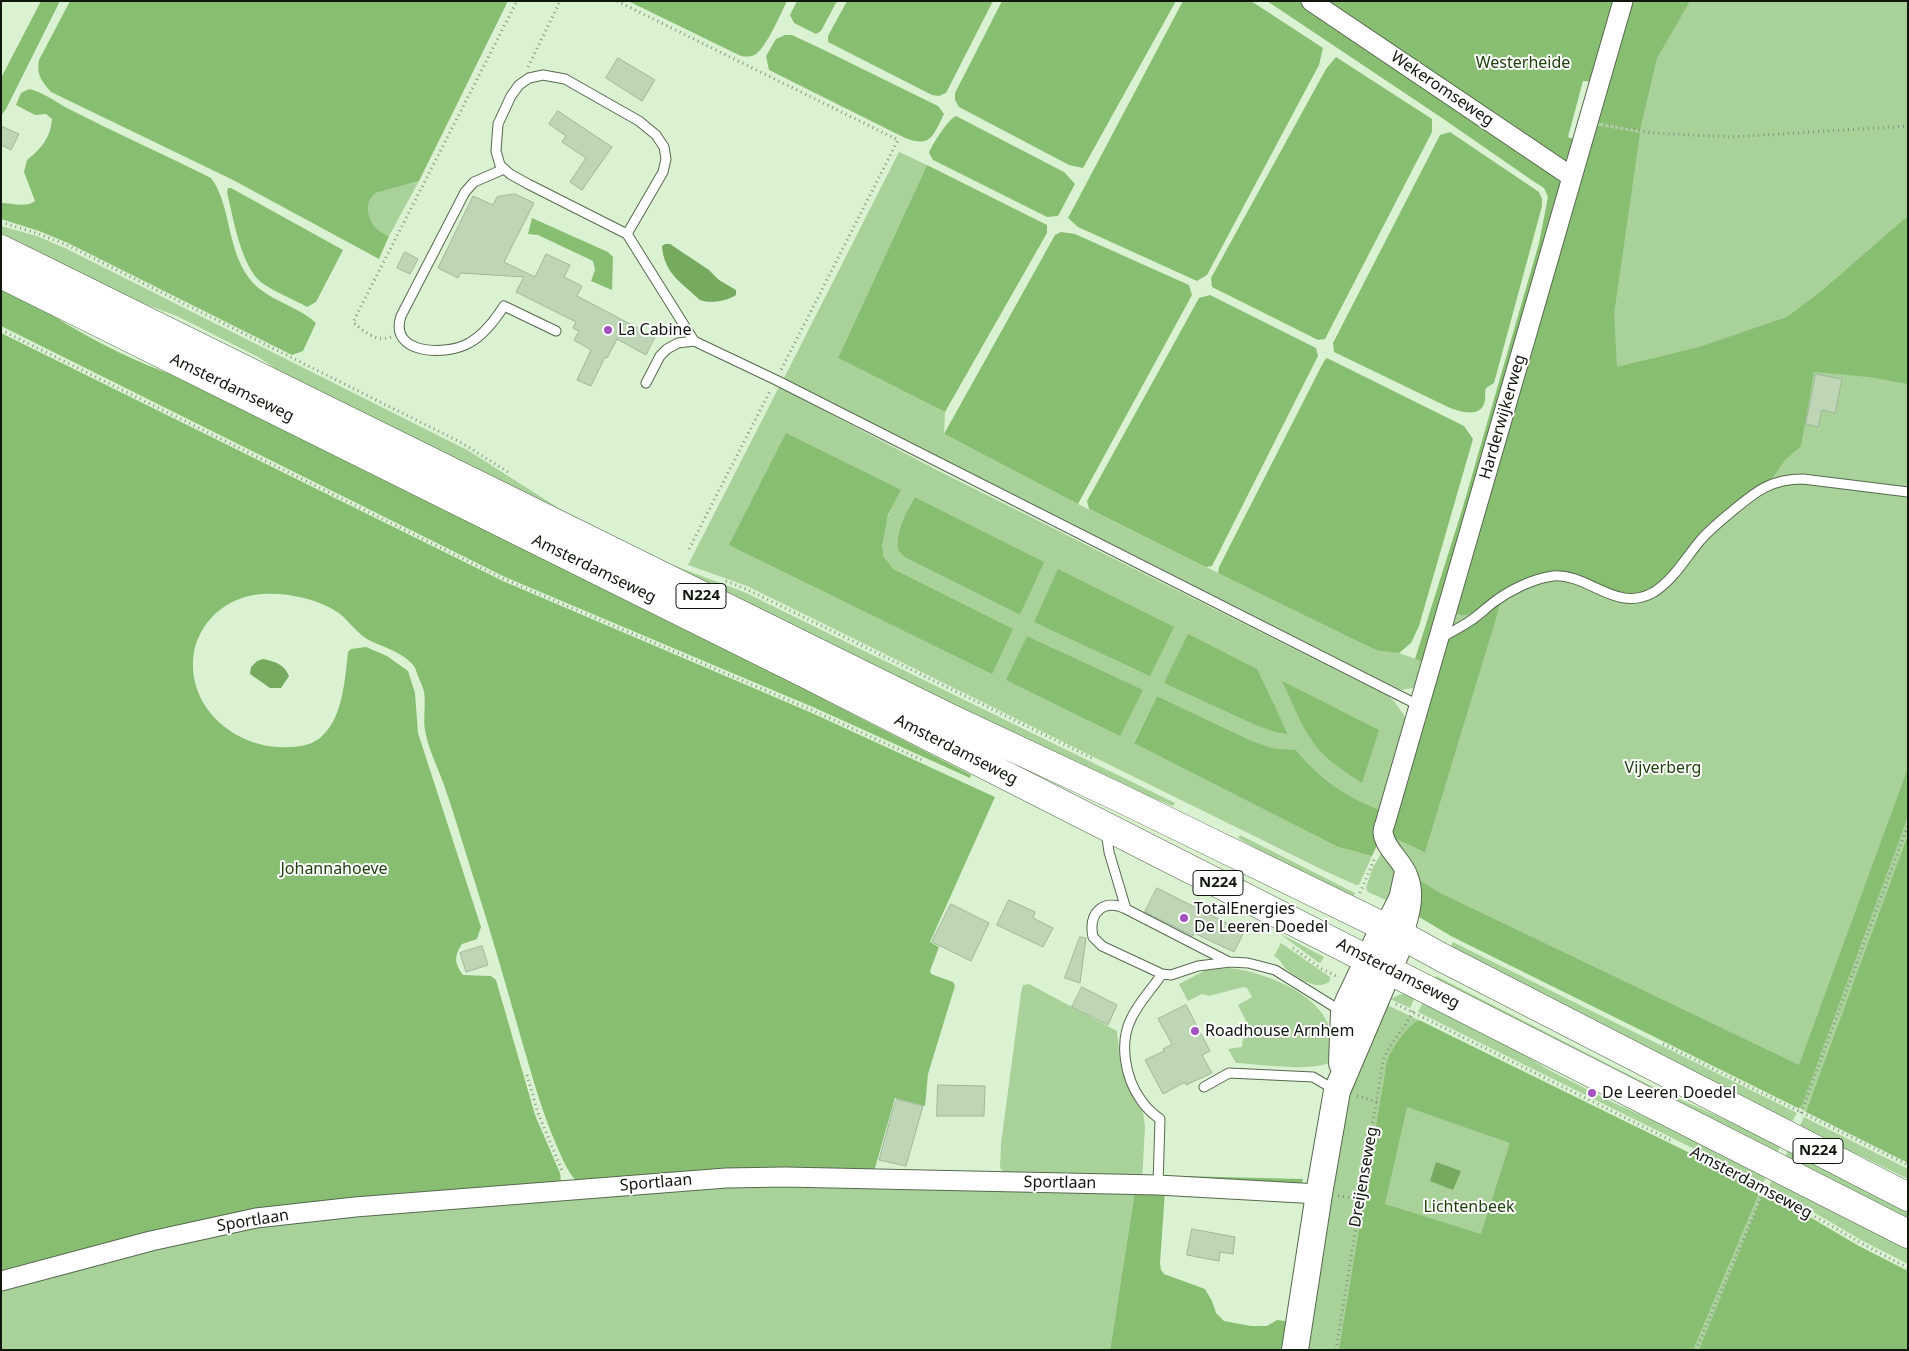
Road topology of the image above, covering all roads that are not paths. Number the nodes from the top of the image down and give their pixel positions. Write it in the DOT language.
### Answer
graph roads {
  1 [pos="1311,1"];
  2 [pos="1623,1"];
  3 [pos="504,169"];
  4 [pos="1572,177"];
  5 [pos="627,234"];
  6 [pos="1,249"];
  7 [pos="1,274"];
  8 [pos="556,331"];
  9 [pos="694,342"];
  10 [pos="646,383"];
  11 [pos="1908,492"];
  12 [pos="1438,640"];
  13 [pos="1420,706"];
  14 [pos="1105,826"];
  15 [pos="1126,909"];
  16 [pos="1394,932"];
  17 [pos="1230,962"];
  18 [pos="1379,964"];
  19 [pos="1162,974"];
  20 [pos="1355,1020"];
  21 [pos="1339,1084"];
  22 [pos="1204,1087"];
  23 [pos="1158,1186"];
  24 [pos="1319,1194"];
  25 [pos="1908,1197"];
  26 [pos="1908,1234"];
  27 [pos="1,1281"];
  28 [pos="1295,1350"];
  1 -- 4 [label="street, Wekeromseweg"];
  2 -- 4 [label="street, Harderwijkerweg"];
  3 -- 5 [label="lane"];
  3 -- 5 [label="lane"];
  3 -- 8 [label="lane"];
  4 -- 12 [label="street, Harderwijkerweg"];
  5 -- 9 [label="lane"];
  6 -- 16 [label="main road, Amsterdamseweg / N224"];
  7 -- 14 [label="main road, Amsterdamseweg / N224"];
  9 -- 10 [label="lane"];
  9 -- 13 [label="lane"];
  11 -- 12 [label="lane"];
  12 -- 13 [label="street, Harderwijkerweg"];
  13 -- 16 [label="street, Harderwijkerweg"];
  14 -- 15 [label="lane"];
  14 -- 18 [label="main road, Amsterdamseweg / N224"];
  15 -- 17 [label="lane"];
  15 -- 19 [label="lane"];
  16 -- 18 [label="main road"];
  16 -- 25 [label="main road, Amsterdamseweg / N224"];
  17 -- 19 [label="lane"];
  17 -- 20 [label="lane"];
  18 -- 20 [label="main road"];
  18 -- 26 [label="main road, Amsterdamseweg / N224"];
  19 -- 23 [label="lane"];
  20 -- 21 [label="main road"];
  21 -- 22 [label="lane"];
  21 -- 24 [label="main road"];
  23 -- 24 [label="street, Sportlaan"];
  23 -- 27 [label="street, Sportlaan"];
  24 -- 28 [label="main road"];
}
